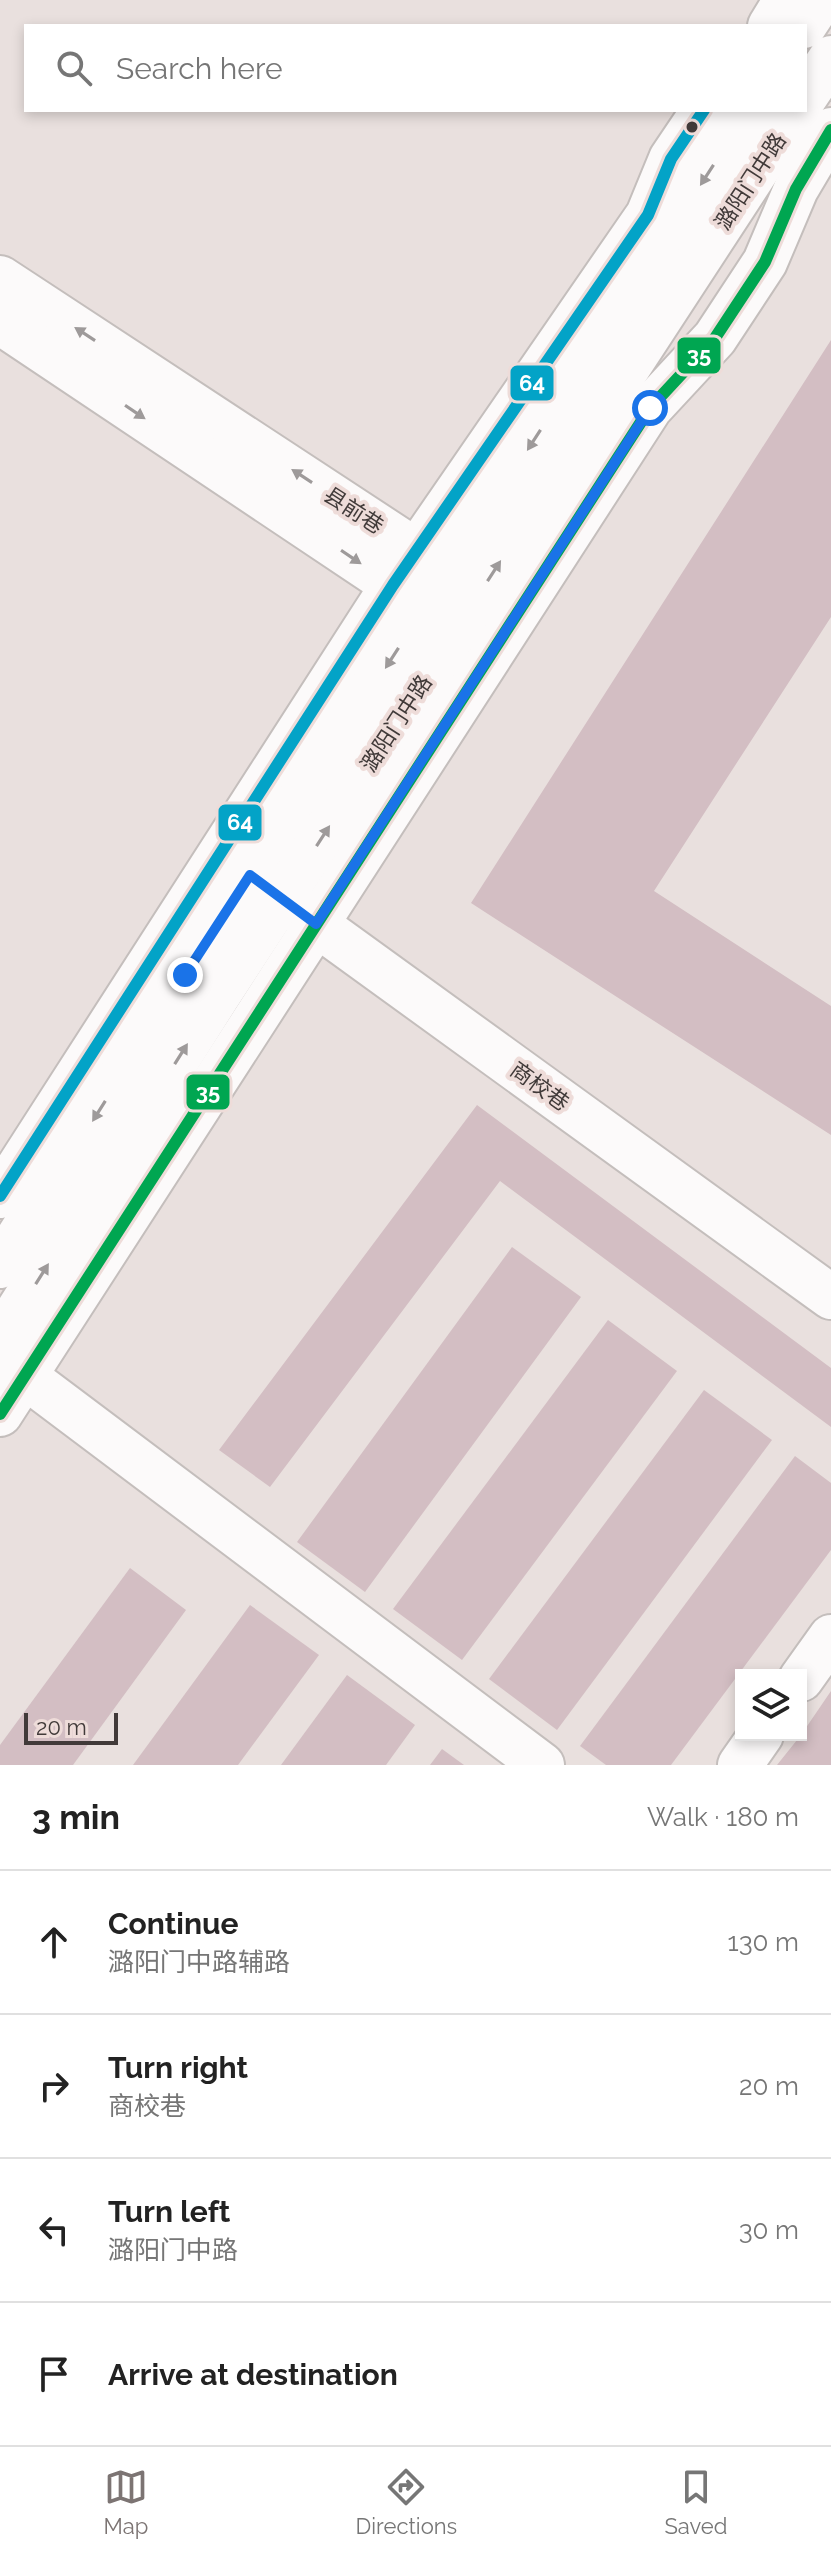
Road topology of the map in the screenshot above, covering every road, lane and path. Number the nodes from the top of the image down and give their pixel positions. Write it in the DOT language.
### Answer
graph roads {
  1 [pos="786,0"];
  2 [pos="821,0"];
  3 [pos="771,24"];
  4 [pos="805,24"];
  5 [pos="831,58"];
  6 [pos="807,94"];
  7 [pos="703,112"];
  8 [pos="748,112"];
  9 [pos="795,112"];
  10 [pos="831,130"];
  11 [pos="0,278"];
  12 [pos="0,322"];
  13 [pos="421,579"];
  14 [pos="468,610"];
  15 [pos="282,900"];
  16 [pos="0,1196"];
  17 [pos="0,1266"];
  18 [pos="831,1297"];
  19 [pos="0,1339"];
  20 [pos="12,1368"];
  21 [pos="0,1414"];
  22 [pos="831,1637"];
  23 [pos="807,1671"];
  24 [pos="757,1741"];
  25 [pos="542,1765"];
  26 [pos="740,1765"];
  1 -- 3 [label="street"];
  2 -- 4 [label="street"];
  5 -- 6 [label="street"];
  7 -- 13 [label="street"];
  8 -- 13 [label="street, 潞阳门中路, one-way"];
  14 -- 9 [label="street, 潞阳门中路, one-way"];
  10 -- 15 [label="street"];
  13 -- 11 [label="street, 县前巷, one-way"];
  12 -- 13 [label="street, 县前巷, one-way"];
  13 -- 14 [label="street, 县前巷"];
  13 -- 15 [label="street, 潞阳门中路, one-way"];
  13 -- 16 [label="street"];
  15 -- 14 [label="street, 潞阳门中路, one-way"];
  15 -- 17 [label="street, 潞阳门中路, one-way"];
  15 -- 18 [label="street, 商校巷"];
  19 -- 15 [label="street, 潞阳门中路, one-way"];
  15 -- 20 [label="street"];
  20 -- 21 [label="street"];
  20 -- 25 [label="street"];
  22 -- 23 [label="street"];
  24 -- 26 [label="street"];
}
